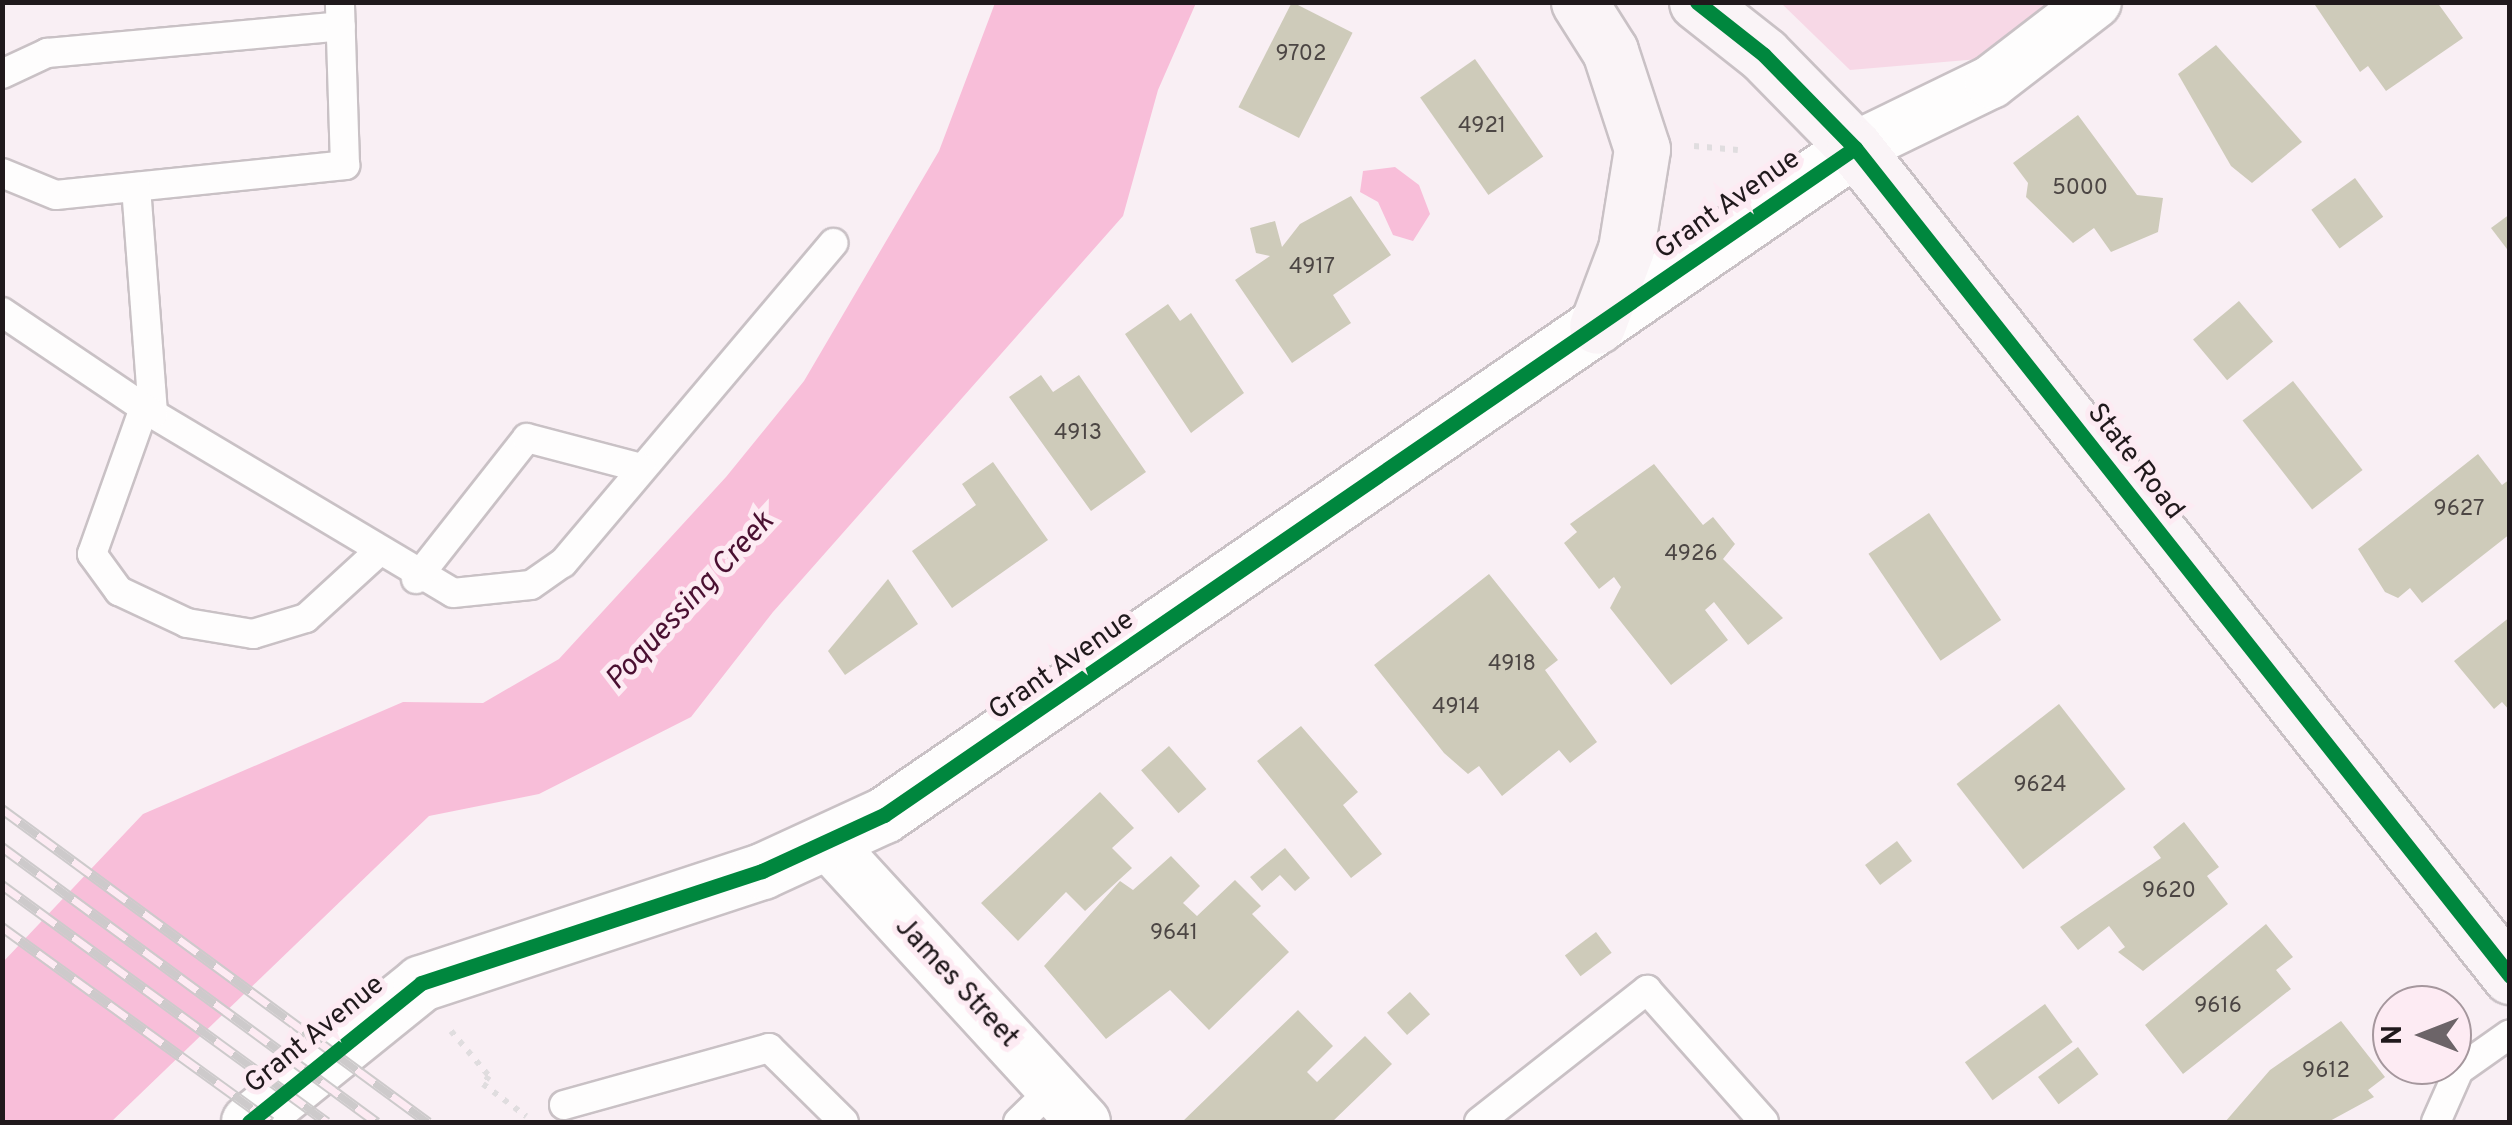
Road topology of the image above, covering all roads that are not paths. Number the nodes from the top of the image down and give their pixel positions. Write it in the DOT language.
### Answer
graph roads {
  1 [pos="1579,2"];
  2 [pos="1697,2"];
  3 [pos="2095,2"];
  4 [pos="341,14"];
  5 [pos="2,74"];
  6 [pos="1855,148"];
  7 [pos="2,173"];
  8 [pos="136,187"];
  9 [pos="833,243"];
  10 [pos="2,312"];
  11 [pos="1597,326"];
  12 [pos="148,411"];
  13 [pos="642,468"];
  14 [pos="376,554"];
  15 [pos="416,578"];
  16 [pos="828,843"];
  17 [pos="2510,976"];
  18 [pos="2510,1034"];
  19 [pos="564,1104"];
  20 [pos="1052,1111"];
  21 [pos="249,1122"];
  22 [pos="844,1122"];
  23 [pos="1479,1122"];
  24 [pos="1764,1122"];
  25 [pos="2436,1122"];
  1 -- 11 [label="main road"];
  2 -- 6 [label="main road, State Road"];
  3 -- 6 [label="street, Grant Avenue"];
  4 -- 5 [label="lane"];
  4 -- 8 [label="lane"];
  6 -- 11 [label="street, Grant Avenue"];
  6 -- 17 [label="main road, State Road"];
  7 -- 8 [label="lane"];
  8 -- 12 [label="lane"];
  9 -- 13 [label="lane"];
  10 -- 12 [label="lane"];
  11 -- 16 [label="street, Grant Avenue"];
  12 -- 14 [label="lane"];
  12 -- 14 [label="lane"];
  13 -- 15 [label="lane"];
  13 -- 15 [label="lane"];
  14 -- 15 [label="lane"];
  16 -- 20 [label="street, James Street"];
  16 -- 21 [label="street, Grant Avenue"];
  18 -- 25 [label="lane"];
  19 -- 22 [label="lane"];
  23 -- 24 [label="lane"];
}
